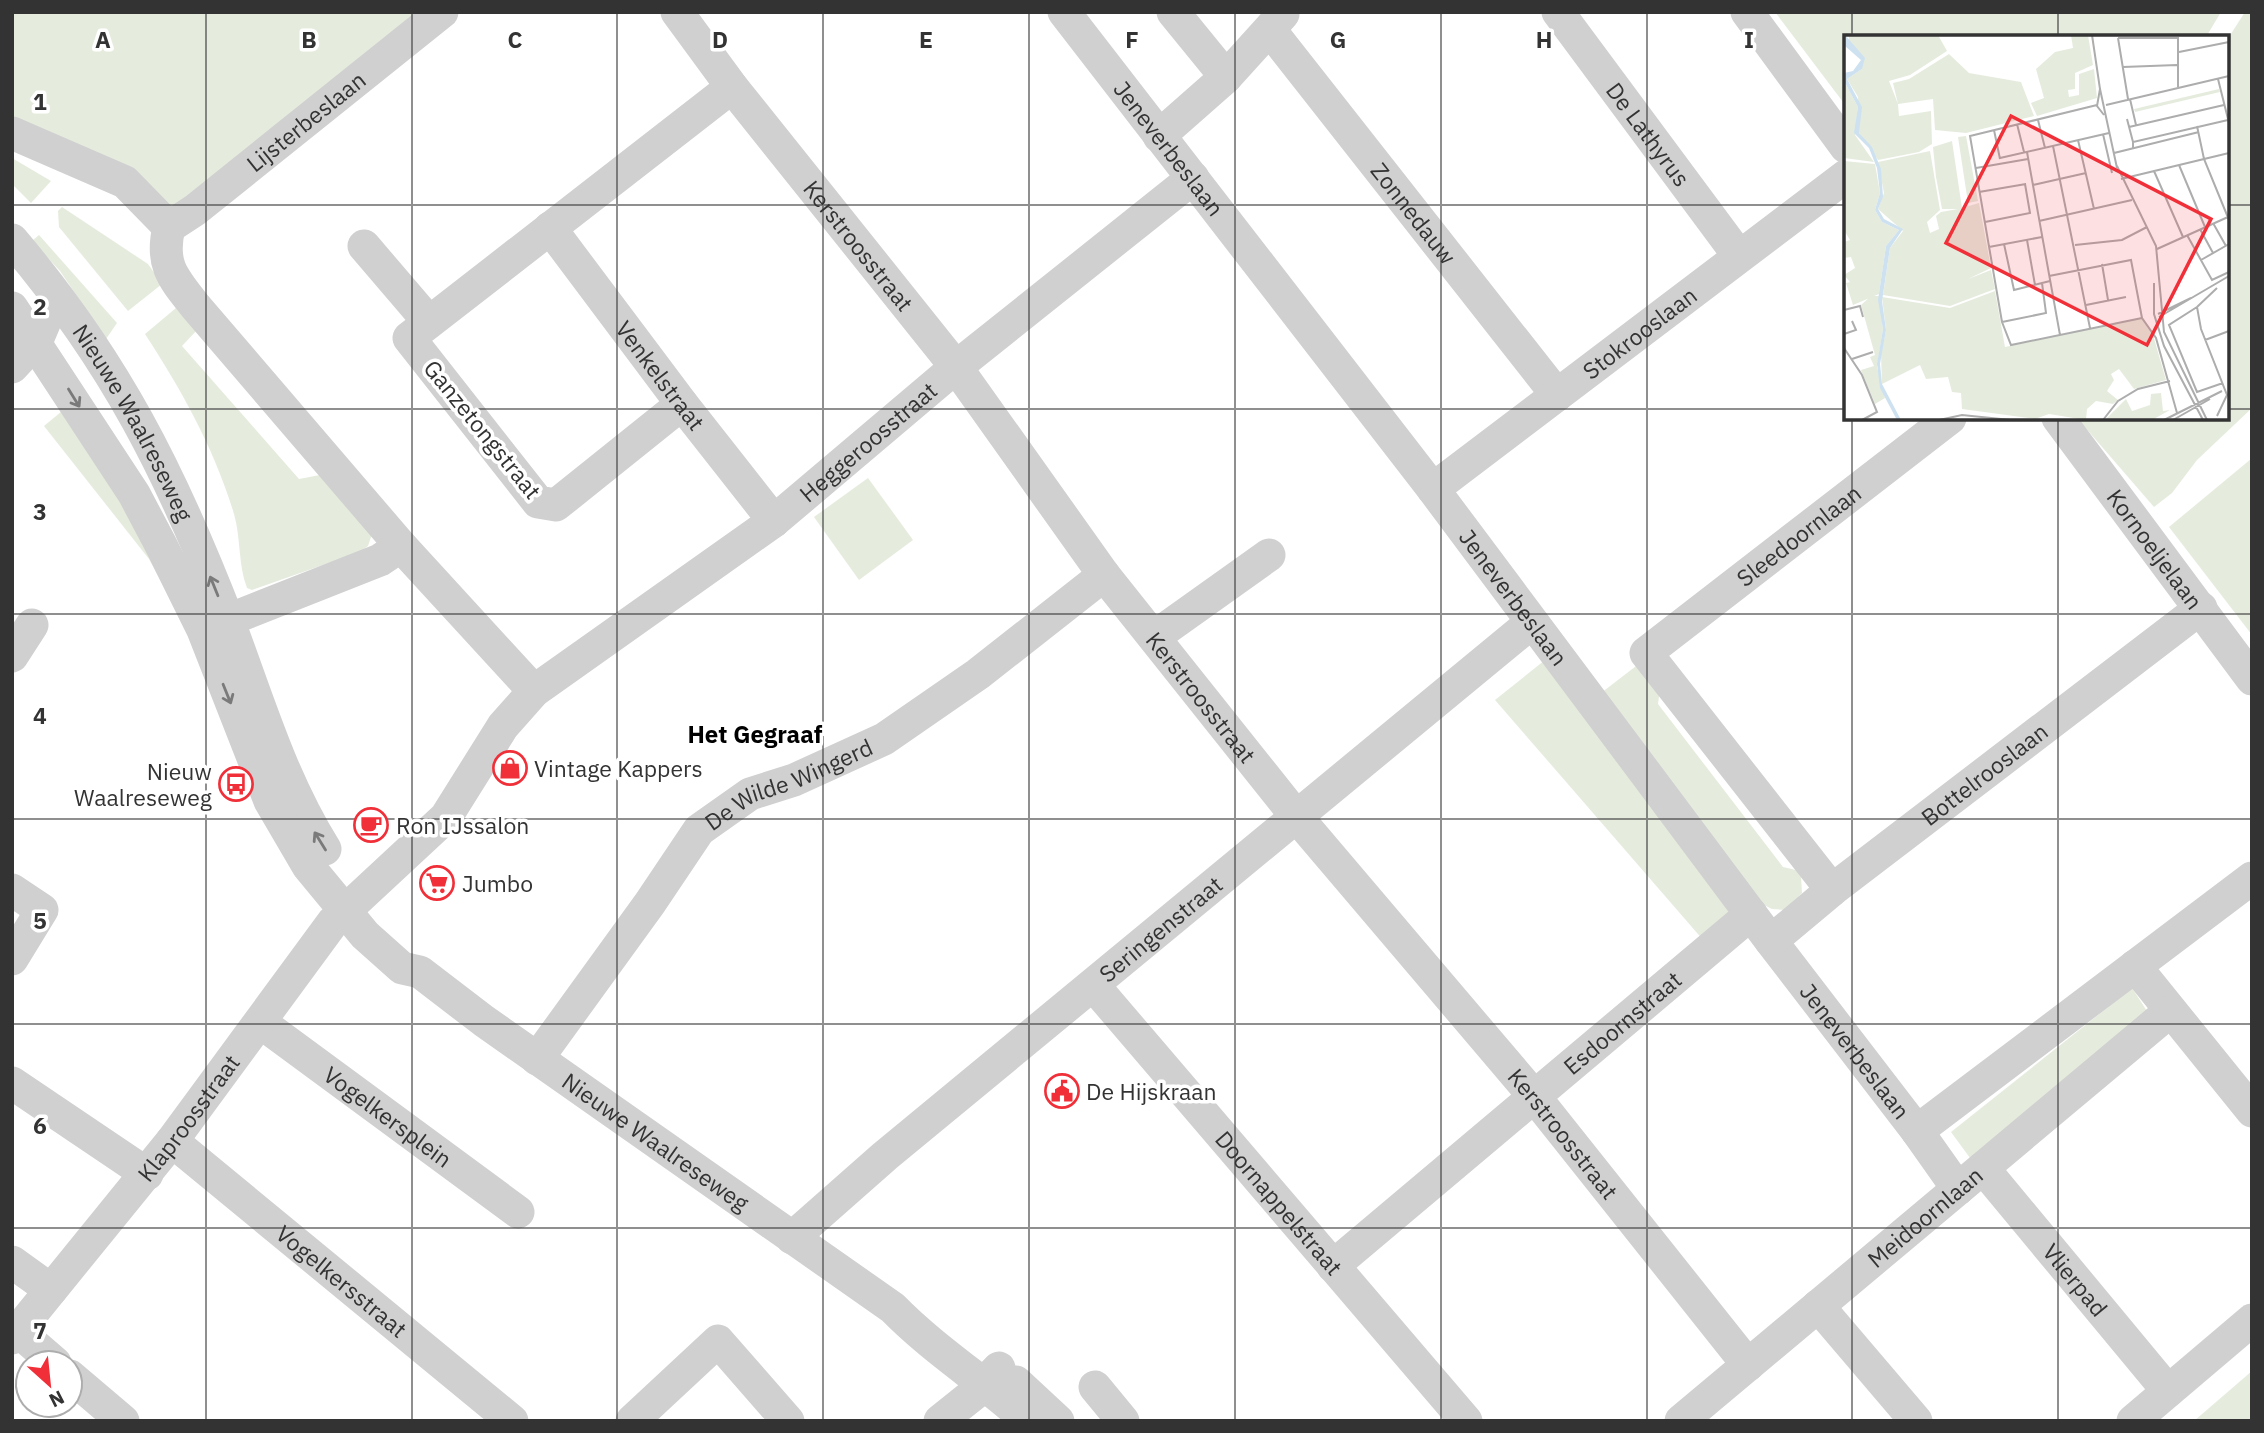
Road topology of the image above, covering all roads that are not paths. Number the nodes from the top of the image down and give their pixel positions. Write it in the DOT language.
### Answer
graph roads {
  1 [pos="442,12"];
  2 [pos="677,12"];
  3 [pos="1064,12"];
  4 [pos="1173,12"];
  5 [pos="1558,12"];
  6 [pos="1747,12"];
  7 [pos="1277,21"];
  8 [pos="1226,77"];
  9 [pos="732,88"];
  10 [pos="12,133"];
  11 [pos="1159,136"];
  12 [pos="1844,144"];
  13 [pos="1844,177"];
  14 [pos="1193,178"];
  15 [pos="169,227"];
  16 [pos="550,228"];
  17 [pos="12,240"];
  18 [pos="364,246"];
  19 [pos="1739,256"];
  20 [pos="57,293"];
  21 [pos="13,309"];
  22 [pos="419,330"];
  23 [pos="37,341"];
  24 [pos="12,367"];
  25 [pos="956,367"];
  26 [pos="1557,395"];
  27 [pos="682,404"];
  28 [pos="1947,420"];
  29 [pos="2060,420"];
  30 [pos="1433,489"];
  31 [pos="774,521"];
  32 [pos="401,546"];
  33 [pos="1269,555"];
  34 [pos="1104,575"];
  35 [pos="2201,608"];
  36 [pos="1531,623"];
  37 [pos="33,625"];
  38 [pos="215,625"];
  39 [pos="1154,637"];
  40 [pos="12,656"];
  41 [pos="2252,679"];
  42 [pos="534,691"];
  43 [pos="1296,816"];
  44 [pos="2252,878"];
  45 [pos="12,890"];
  46 [pos="1832,890"];
  47 [pos="346,909"];
  48 [pos="1751,914"];
  49 [pos="1771,941"];
  50 [pos="12,959"];
  51 [pos="2135,967"];
  52 [pos="1094,986"];
  53 [pos="2169,1012"];
  54 [pos="260,1022"];
  55 [pos="537,1059"];
  56 [pos="12,1083"];
  57 [pos="1534,1096"];
  58 [pos="2252,1111"];
  59 [pos="1917,1131"];
  60 [pos="172,1141"];
  61 [pos="1983,1168"];
  62 [pos="146,1174"];
  63 [pos="1958,1189"];
  64 [pos="518,1212"];
  65 [pos="792,1238"];
  66 [pos="12,1262"];
  67 [pos="1333,1266"];
  68 [pos="51,1290"];
  69 [pos="1818,1306"];
  70 [pos="2252,1320"];
  71 [pos="15,1335"];
  72 [pos="35,1349"];
  73 [pos="1748,1365"];
  74 [pos="993,1375"];
  75 [pos="1095,1387"];
  76 [pos="84,1388"];
  77 [pos="2168,1391"];
  78 [pos="123,1421"];
  79 [pos="512,1421"];
  80 [pos="632,1421"];
  81 [pos="788,1421"];
  82 [pos="940,1421"];
  83 [pos="1028,1421"];
  84 [pos="1058,1421"];
  85 [pos="1123,1421"];
  86 [pos="1466,1421"];
  87 [pos="1681,1421"];
  88 [pos="1916,1421"];
  89 [pos="2133,1421"];
  1 -- 15 [label="street, Lijsterbeslaan"];
  2 -- 9 [label="street, Kerstroosstraat"];
  3 -- 11 [label="street, Jeneverbeslaan"];
  4 -- 8 [label="street"];
  5 -- 19 [label="street, De Lathyrus"];
  6 -- 12 [label="street"];
  7 -- 8 [label="street"];
  7 -- 26 [label="street, Zonnedauw"];
  8 -- 11 [label="street"];
  9 -- 16 [label="street, Ganzetongstraat"];
  9 -- 25 [label="street, Kerstroosstraat"];
  10 -- 15 [label="street"];
  11 -- 14 [label="street, Jeneverbeslaan"];
  13 -- 19 [label="street, Stokrooslaan"];
  14 -- 25 [label="street, Heggeroosstraat"];
  14 -- 30 [label="street, Jeneverbeslaan"];
  15 -- 32 [label="street"];
  16 -- 22 [label="street, Ganzetongstraat"];
  16 -- 27 [label="street, Venkelstraat"];
  17 -- 20 [label="street, Nieuwe Waalreseweg"];
  18 -- 22 [label="street, Ganzetongstraat"];
  19 -- 26 [label="street, Stokrooslaan"];
  20 -- 21 [label="street"];
  20 -- 23 [label="street"];
  38 -- 20 [label="street, Nieuwe Waalreseweg, one-way"];
  21 -- 23 [label="street, Nieuwe Waalreseweg"];
  22 -- 27 [label="street, Ganzetongstraat"];
  23 -- 24 [label="street"];
  23 -- 38 [label="street, Nieuwe Waalreseweg, one-way"];
  25 -- 31 [label="street, Heggeroosstraat"];
  25 -- 34 [label="street, Kerstroosstraat"];
  26 -- 30 [label="street, Stokrooslaan"];
  27 -- 31 [label="street, Venkelstraat"];
  28 -- 46 [label="street, Sleedoornlaan"];
  29 -- 35 [label="street, Kornoeljelaan"];
  30 -- 36 [label="street, Jeneverbeslaan"];
  31 -- 42 [label="street, Heggeroosstraat"];
  32 -- 38 [label="street"];
  32 -- 42 [label="street"];
  33 -- 39 [label="street"];
  34 -- 39 [label="street, Kerstroosstraat"];
  34 -- 55 [label="street, De Wilde Wingerd"];
  35 -- 41 [label="street, Kornoeljelaan"];
  35 -- 46 [label="street, Bottelrooslaan"];
  36 -- 43 [label="street, Seringenstraat"];
  36 -- 48 [label="street, Jeneverbeslaan"];
  37 -- 40 [label="street"];
  38 -- 47 [label="street, Nieuwe Waalreseweg"];
  39 -- 43 [label="street, Kerstroosstraat"];
  42 -- 47 [label="street"];
  43 -- 52 [label="street, Seringenstraat"];
  43 -- 57 [label="street, Kerstroosstraat"];
  44 -- 51 [label="street"];
  45 -- 50 [label="street"];
  46 -- 49 [label="street, Bottelrooslaan"];
  47 -- 54 [label="street, Klaproosstraat"];
  47 -- 55 [label="street, Nieuwe Waalreseweg"];
  48 -- 49 [label="street, Jeneverbeslaan"];
  48 -- 57 [label="street, Esdoornstraat"];
  49 -- 59 [label="street, Jeneverbeslaan"];
  51 -- 53 [label="street"];
  51 -- 59 [label="street"];
  52 -- 65 [label="street, Seringenstraat"];
  52 -- 67 [label="street, Doornappelstraat"];
  53 -- 58 [label="street"];
  53 -- 61 [label="street, Meidoornlaan"];
  54 -- 60 [label="street, Klaproosstraat"];
  54 -- 64 [label="street, Vogelkersplein"];
  55 -- 65 [label="street, Nieuwe Waalreseweg"];
  56 -- 62 [label="street"];
  57 -- 67 [label="street, Esdoornstraat"];
  57 -- 73 [label="street, Kerstroosstraat"];
  59 -- 63 [label="street, Jeneverbeslaan"];
  60 -- 62 [label="street, Klaproosstraat"];
  60 -- 79 [label="street, Vogelkersstraat"];
  61 -- 63 [label="street, Meidoornlaan"];
  61 -- 77 [label="street, Vlierpad"];
  62 -- 68 [label="street, Klaproosstraat"];
  63 -- 69 [label="street, Meidoornlaan"];
  65 -- 74 [label="street, Nieuwe Waalreseweg"];
  66 -- 68 [label="street"];
  67 -- 86 [label="street, Doornappelstraat"];
  68 -- 71 [label="street, Klaproosstraat"];
  69 -- 73 [label="street, Meidoornlaan"];
  69 -- 88 [label="street"];
  70 -- 77 [label="street"];
  71 -- 72 [label="street"];
  73 -- 87 [label="street, Meidoornlaan"];
  74 -- 82 [label="street"];
  74 -- 83 [label="street, Nieuwe Waalreseweg"];
  74 -- 84 [label="street, Nieuwe Waalreseweg"];
  75 -- 85 [label="street"];
  76 -- 78 [label="street"];
  77 -- 89 [label="street"];
  80 -- 81 [label="street"];
}
